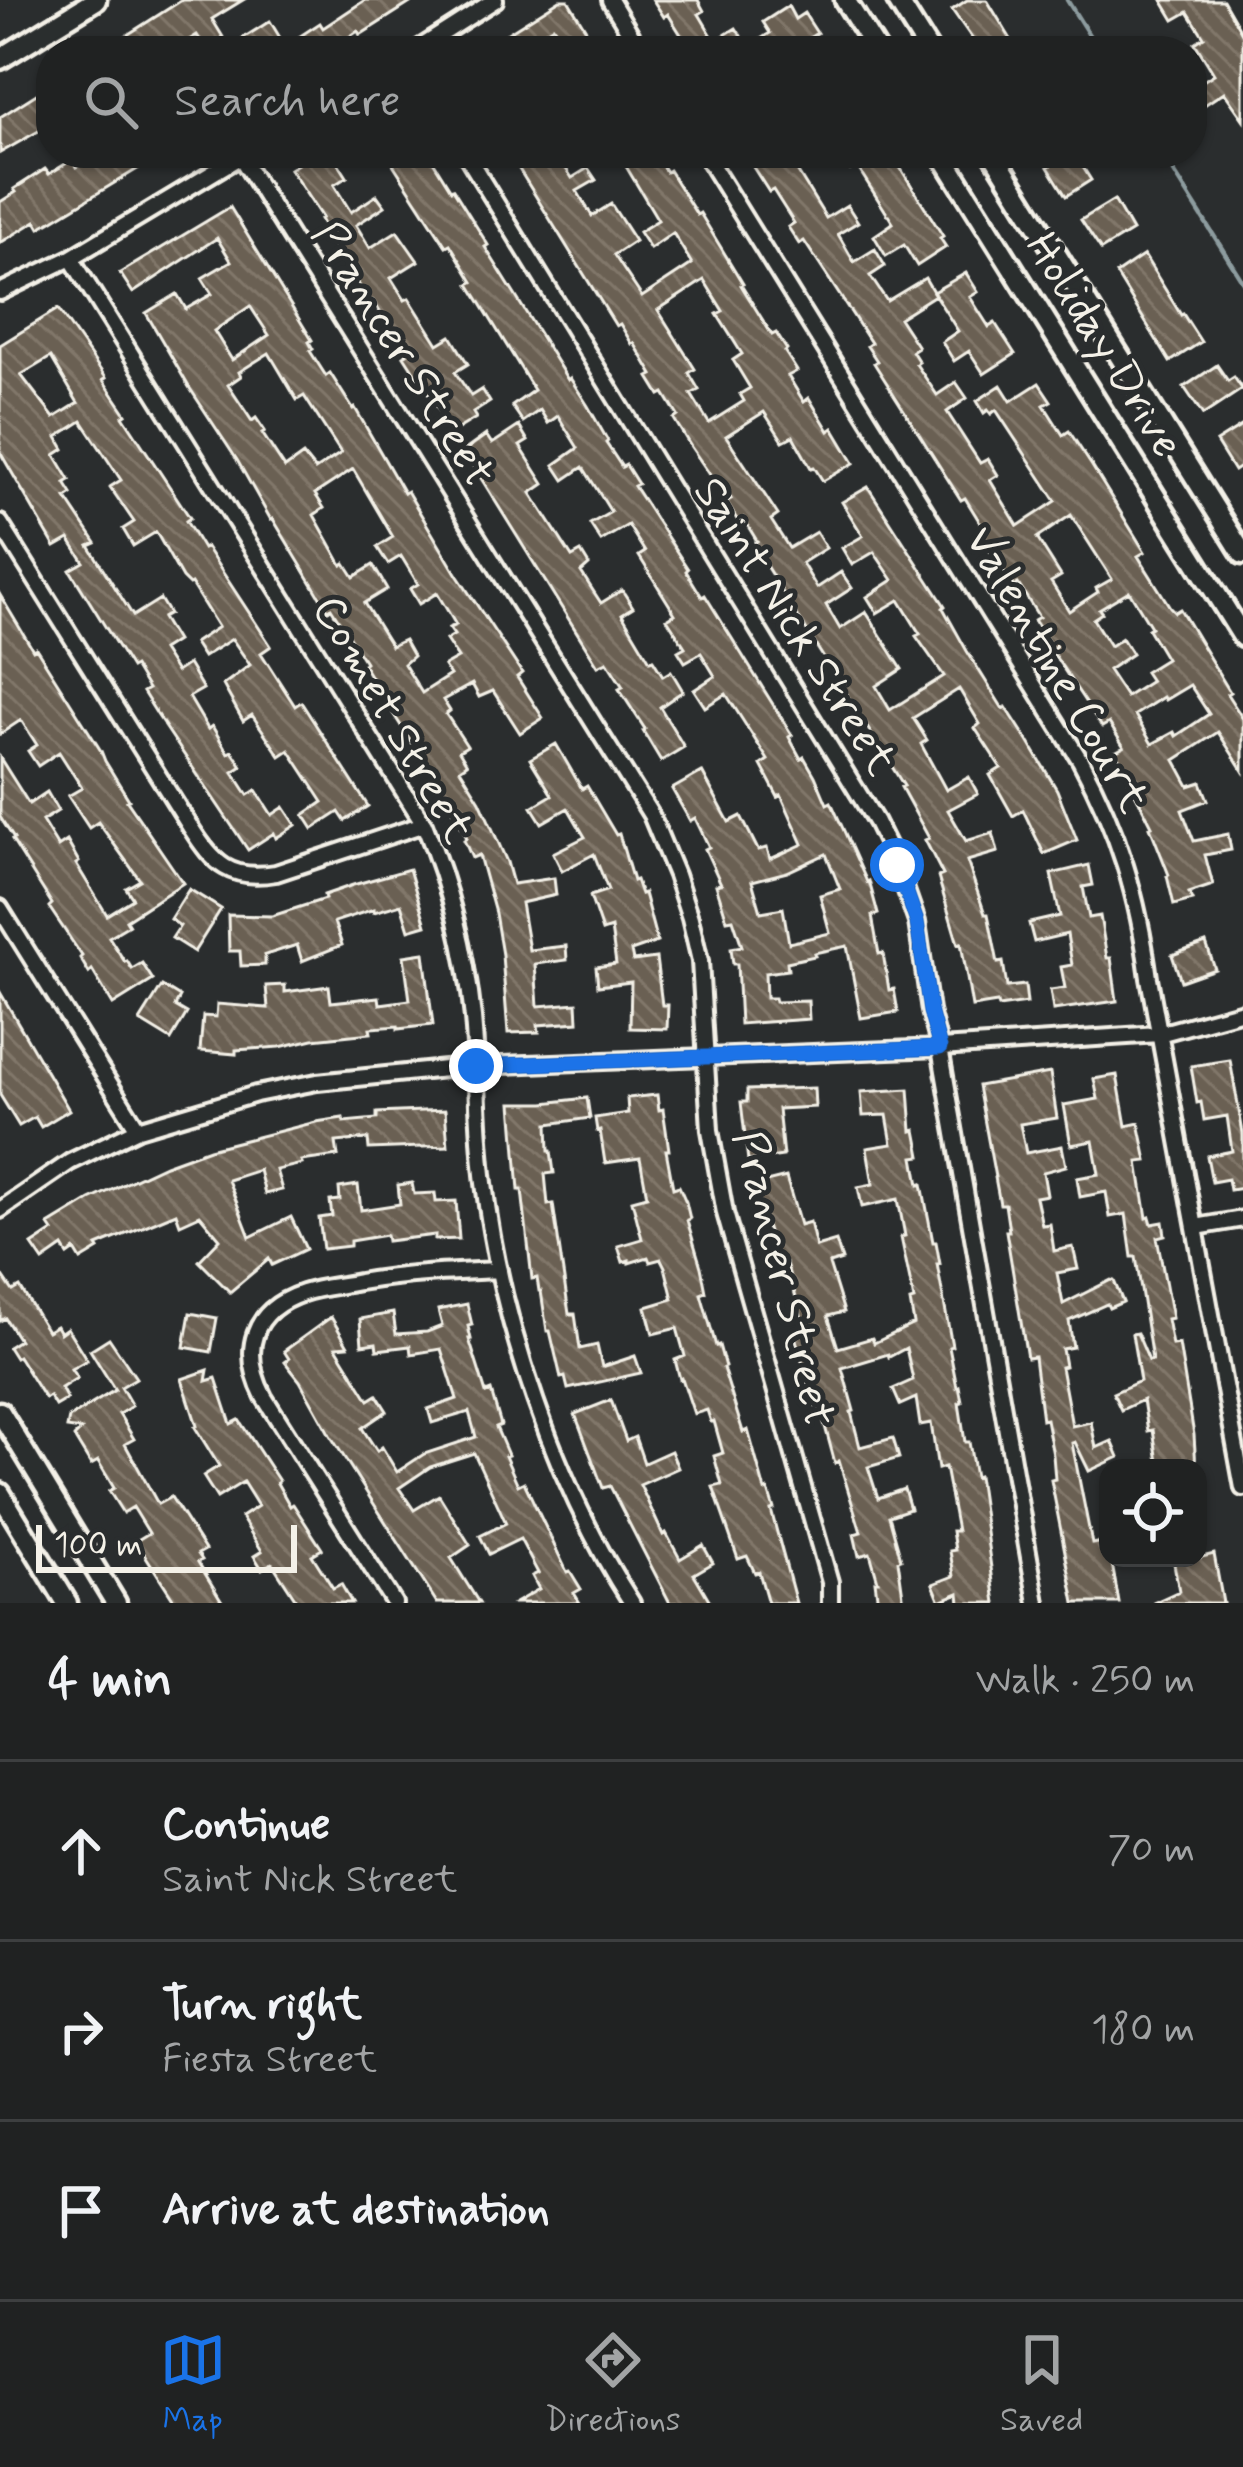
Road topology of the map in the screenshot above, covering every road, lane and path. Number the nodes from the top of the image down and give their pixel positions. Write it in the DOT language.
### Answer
graph roads {
  1 [pos="96,0"];
  2 [pos="495,0"];
  3 [pos="610,0"];
  4 [pos="845,0"];
  5 [pos="897,0"];
  6 [pos="37,36"];
  7 [pos="439,36"];
  8 [pos="632,36"];
  9 [pos="868,36"];
  10 [pos="920,36"];
  11 [pos="36,37"];
  12 [pos="0,59"];
  13 [pos="221,168"];
  14 [pos="251,168"];
  15 [pos="474,168"];
  16 [pos="713,168"];
  17 [pos="950,168"];
  18 [pos="1002,168"];
  19 [pos="71,258"];
  20 [pos="0,292"];
  21 [pos="0,523"];
  22 [pos="1243,554"];
  23 [pos="1243,637"];
  24 [pos="424,824"];
  25 [pos="0,908"];
  26 [pos="1243,1012"];
  27 [pos="1159,1034"];
  28 [pos="940,1048"];
  29 [pos="706,1059"];
  30 [pos="476,1066"];
  31 [pos="138,1130"];
  32 [pos="0,1210"];
  33 [pos="1243,1219"];
  34 [pos="1196,1227"];
  35 [pos="499,1270"];
  36 [pos="0,1412"];
  37 [pos="1243,1488"];
  38 [pos="0,1493"];
  39 [pos="67,1603"];
  40 [pos="116,1603"];
  41 [pos="394,1603"];
  42 [pos="632,1603"];
  43 [pos="830,1603"];
  44 [pos="1037,1603"];
  1 -- 6 [label="street"];
  2 -- 7 [label="street"];
  3 -- 8 [label="street"];
  4 -- 9 [label="street"];
  5 -- 10 [label="street"];
  11 -- 12 [label="street"];
  13 -- 19 [label="street"];
  14 -- 29 [label="street, Prancer Street"];
  15 -- 28 [label="street, Saint Nick Street"];
  16 -- 27 [label="street, Valentine Court"];
  17 -- 23 [label="street, Holiday Drive"];
  18 -- 22 [label="street, Holiday Drive"];
  19 -- 20 [label="street"];
  19 -- 24 [label="street, Comet Street"];
  21 -- 24 [label="street"];
  24 -- 30 [label="street, Comet Street"];
  25 -- 31 [label="street"];
  26 -- 27 [label="street"];
  27 -- 28 [label="street"];
  27 -- 34 [label="street, Valentine Court"];
  28 -- 29 [label="street"];
  28 -- 44 [label="street, Saint Nick Street"];
  29 -- 30 [label="street"];
  29 -- 43 [label="street, Prancer Street"];
  30 -- 31 [label="street"];
  30 -- 35 [label="street, Comet Street"];
  31 -- 32 [label="street"];
  33 -- 34 [label="street"];
  34 -- 37 [label="street, Valentine Court"];
  35 -- 41 [label="street"];
  35 -- 42 [label="street, Comet Street"];
  36 -- 40 [label="street"];
  38 -- 39 [label="street"];
}
